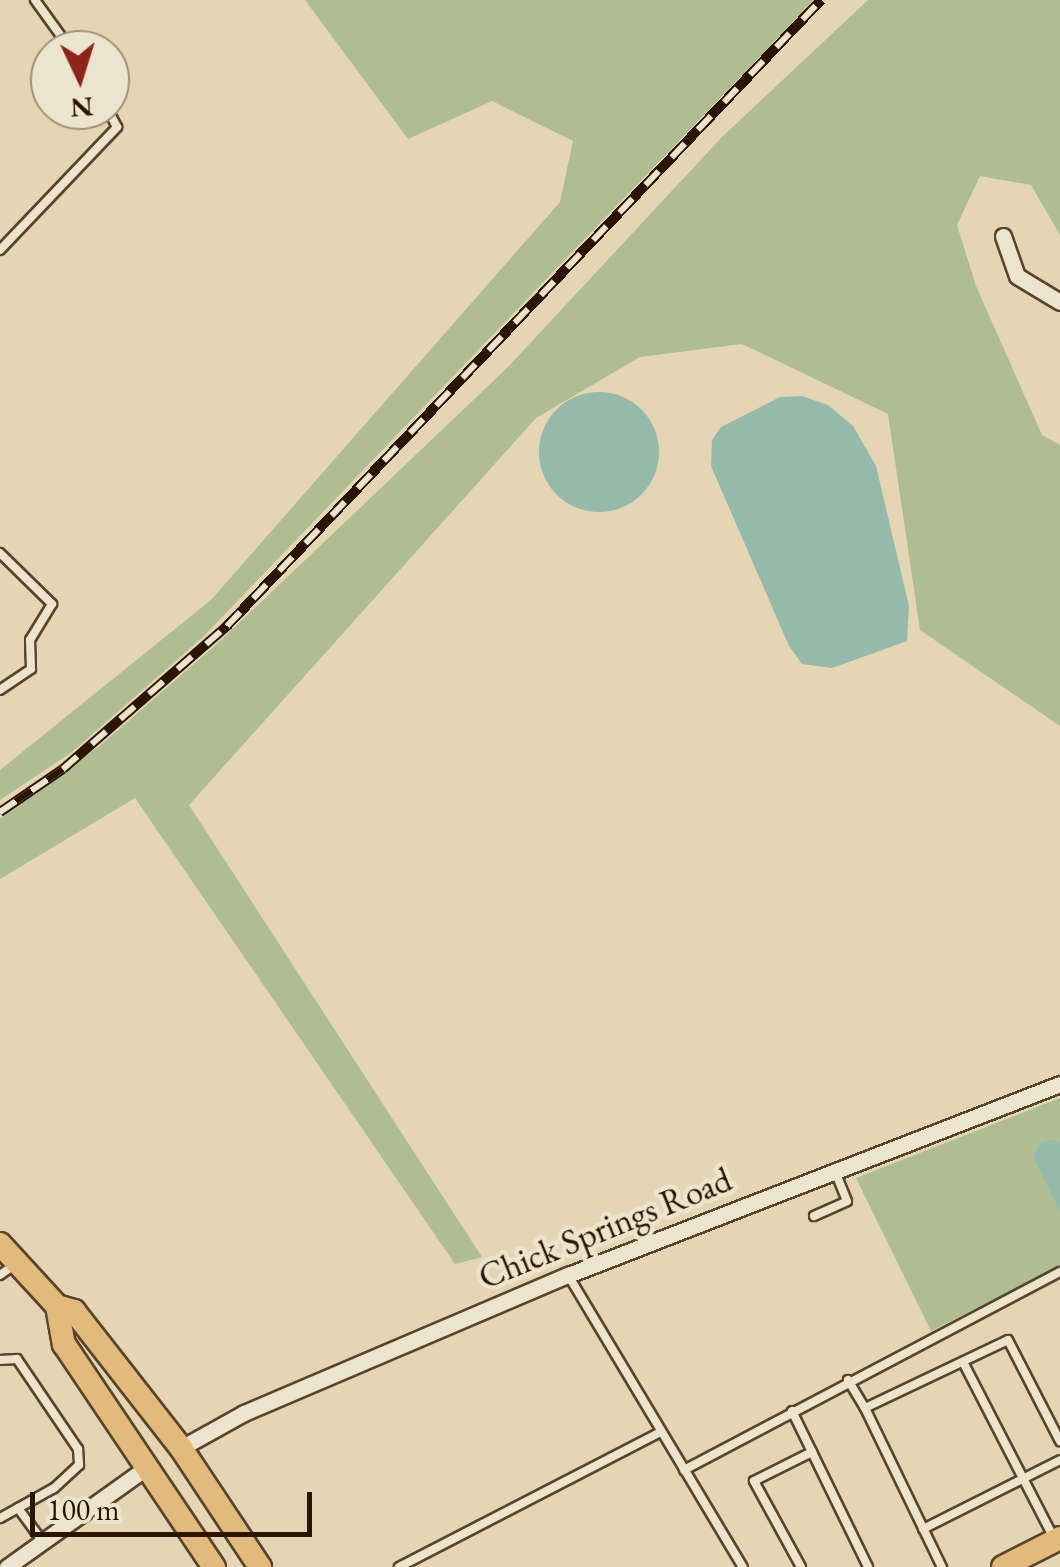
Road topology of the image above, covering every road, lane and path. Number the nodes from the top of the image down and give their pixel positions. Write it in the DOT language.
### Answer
graph roads {
  1 [pos="35,0"];
  2 [pos="57,30"];
  3 [pos="114,130"];
  4 [pos="1003,236"];
  5 [pos="0,250"];
  6 [pos="1060,302"];
  7 [pos="0,553"];
  8 [pos="0,690"];
  9 [pos="1060,1084"];
  10 [pos="834,1169"];
  11 [pos="814,1216"];
  12 [pos="0,1244"];
  13 [pos="9,1269"];
  14 [pos="1060,1272"];
  15 [pos="568,1275"];
  16 [pos="57,1306"];
  17 [pos="0,1360"];
  18 [pos="963,1362"];
  19 [pos="848,1380"];
  20 [pos="864,1408"];
  21 [pos="792,1411"];
  22 [pos="660,1433"];
  23 [pos="1060,1441"];
  24 [pos="181,1448"];
  25 [pos="812,1452"];
  26 [pos="1060,1460"];
  27 [pos="147,1467"];
  28 [pos="684,1470"];
  29 [pos="1024,1480"];
  30 [pos="18,1508"];
  31 [pos="0,1518"];
  32 [pos="923,1529"];
  33 [pos="1058,1539"];
  34 [pos="43,1542"];
  35 [pos="206,1564"];
  36 [pos="8,1567"];
  37 [pos="260,1567"];
  38 [pos="399,1567"];
  39 [pos="743,1567"];
  40 [pos="801,1567"];
  41 [pos="868,1567"];
  42 [pos="942,1567"];
  43 [pos="1002,1567"];
  1 -- 2 [label="lane"];
  3 -- 5 [label="lane"];
  4 -- 6 [label="street"];
  7 -- 8 [label="lane"];
  9 -- 10 [label="street, Chick Springs Road"];
  10 -- 11 [label="lane"];
  10 -- 15 [label="street, Chick Springs Road"];
  12 -- 13 [label="main road"];
  13 -- 16 [label="main road"];
  14 -- 19 [label="lane"];
  15 -- 22 [label="lane"];
  15 -- 24 [label="street, Chick Springs Road"];
  16 -- 24 [label="main road"];
  16 -- 27 [label="main road"];
  17 -- 30 [label="lane"];
  18 -- 20 [label="lane"];
  18 -- 23 [label="lane"];
  18 -- 29 [label="lane"];
  19 -- 20 [label="lane"];
  19 -- 21 [label="lane"];
  20 -- 32 [label="lane"];
  21 -- 25 [label="lane"];
  21 -- 28 [label="lane"];
  22 -- 28 [label="lane"];
  22 -- 38 [label="lane"];
  24 -- 37 [label="main road"];
  25 -- 40 [label="lane"];
  25 -- 41 [label="lane"];
  26 -- 29 [label="lane"];
  27 -- 34 [label="street"];
  27 -- 35 [label="main road"];
  28 -- 39 [label="lane"];
  29 -- 32 [label="lane"];
  29 -- 33 [label="lane"];
  30 -- 31 [label="lane"];
  30 -- 34 [label="lane"];
  32 -- 42 [label="lane"];
  33 -- 43 [label="main road"];
  34 -- 36 [label="street"];
}
